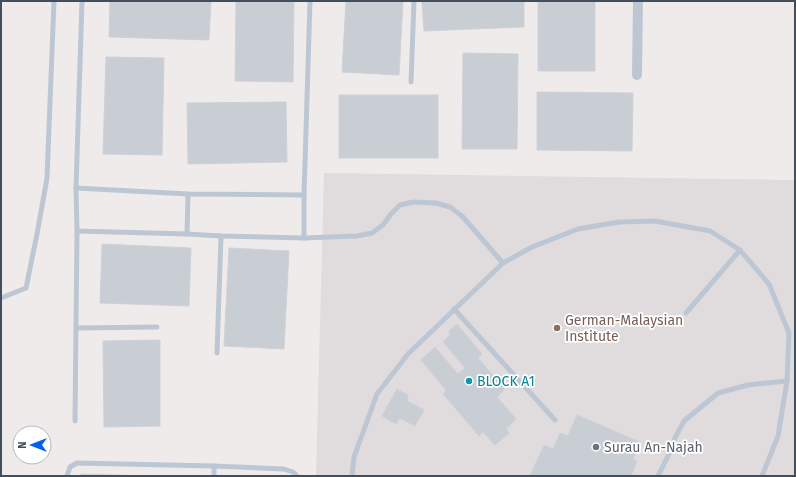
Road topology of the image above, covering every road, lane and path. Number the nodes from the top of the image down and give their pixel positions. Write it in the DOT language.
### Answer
graph roads {
  1 [pos="54,1"];
  2 [pos="82,1"];
  3 [pos="310,1"];
  4 [pos="414,1"];
  5 [pos="638,1"];
  6 [pos="637,75"];
  7 [pos="412,82"];
  8 [pos="76,188"];
  9 [pos="188,194"];
  10 [pos="304,195"];
  11 [pos="77,231"];
  12 [pos="187,234"];
  13 [pos="221,236"];
  14 [pos="304,238"];
  15 [pos="740,250"];
  16 [pos="503,263"];
  17 [pos="1,298"];
  18 [pos="454,309"];
  19 [pos="686,313"];
  20 [pos="157,327"];
  21 [pos="76,328"];
  22 [pos="217,353"];
  23 [pos="787,381"];
  24 [pos="555,420"];
  25 [pos="75,421"];
  26 [pos="214,466"];
  27 [pos="67,476"];
  28 [pos="214,476"];
  29 [pos="297,476"];
  30 [pos="352,476"];
  31 [pos="658,476"];
  32 [pos="762,476"];
  1 -- 17 [label="lane"];
  2 -- 8 [label="lane"];
  3 -- 10 [label="lane"];
  4 -- 7 [label="lane"];
  5 -- 6 [label="street"];
  8 -- 9 [label="lane"];
  8 -- 11 [label="lane"];
  9 -- 10 [label="lane"];
  9 -- 12 [label="lane"];
  10 -- 14 [label="lane"];
  11 -- 12 [label="lane"];
  11 -- 21 [label="lane"];
  12 -- 13 [label="lane"];
  13 -- 14 [label="lane"];
  13 -- 22 [label="lane"];
  14 -- 16 [label="lane"];
  15 -- 16 [label="lane"];
  15 -- 19 [label="lane"];
  15 -- 23 [label="lane"];
  16 -- 18 [label="lane"];
  18 -- 24 [label="lane"];
  18 -- 30 [label="lane"];
  20 -- 21 [label="lane"];
  21 -- 25 [label="lane"];
  23 -- 31 [label="lane"];
  23 -- 32 [label="lane"];
  26 -- 27 [label="lane"];
  26 -- 28 [label="lane"];
  26 -- 29 [label="lane"];
}
